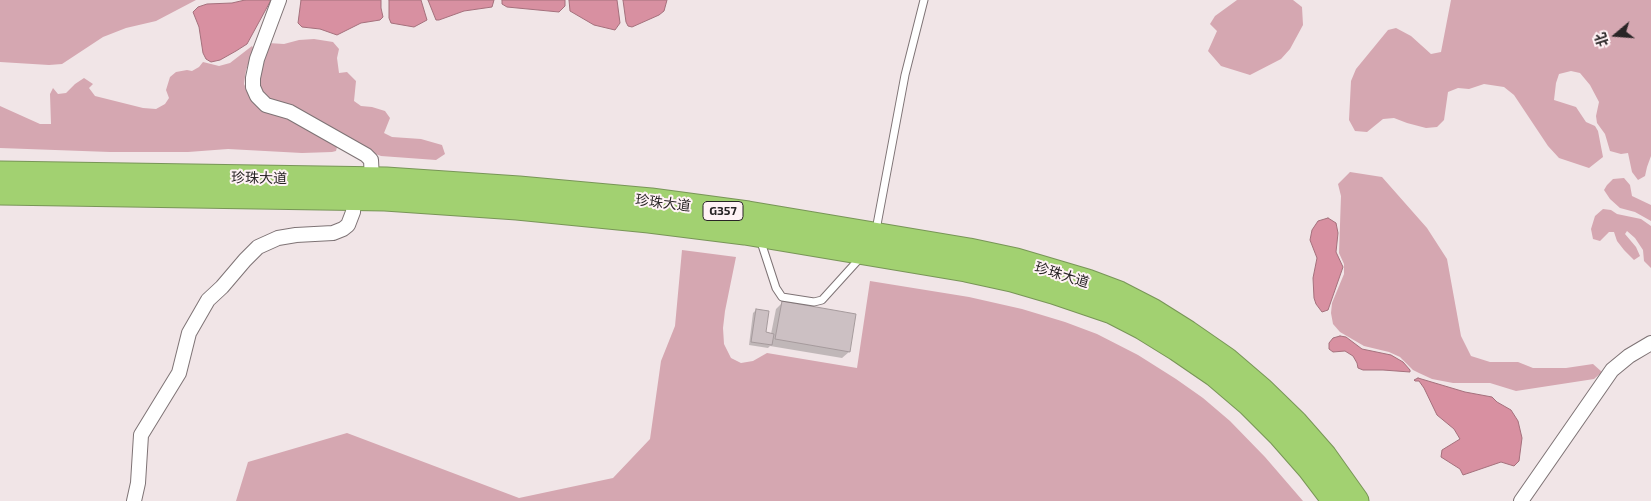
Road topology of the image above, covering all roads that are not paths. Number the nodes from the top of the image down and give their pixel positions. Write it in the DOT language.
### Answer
graph roads {
  1 [pos="279,0"];
  2 [pos="924,0"];
  3 [pos="0,174"];
  4 [pos="372,179"];
  5 [pos="0,192"];
  6 [pos="354,198"];
  7 [pos="759,235"];
  8 [pos="870,244"];
  9 [pos="1651,343"];
  10 [pos="1651,348"];
  11 [pos="134,501"];
  12 [pos="1335,501"];
  13 [pos="1356,501"];
  14 [pos="1521,501"];
  15 [pos="1528,501"];
  1 -- 4 [label="street"];
  2 -- 8 [label="lane"];
  3 -- 4 [label="highway, 珍珠大道 / G357"];
  4 -- 6 [label="street"];
  4 -- 8 [label="highway, 珍珠大道 / G357"];
  5 -- 6 [label="highway, 珍珠大道 / G357"];
  6 -- 7 [label="highway, 珍珠大道 / G357"];
  6 -- 11 [label="street"];
  7 -- 8 [label="highway, 珍珠大道 / G357"];
  7 -- 8 [label="lane"];
  8 -- 12 [label="highway, 珍珠大道 / G357"];
  8 -- 13 [label="highway, 珍珠大道 / G357"];
  9 -- 14 [label="street"];
  10 -- 15 [label="street"];
}
